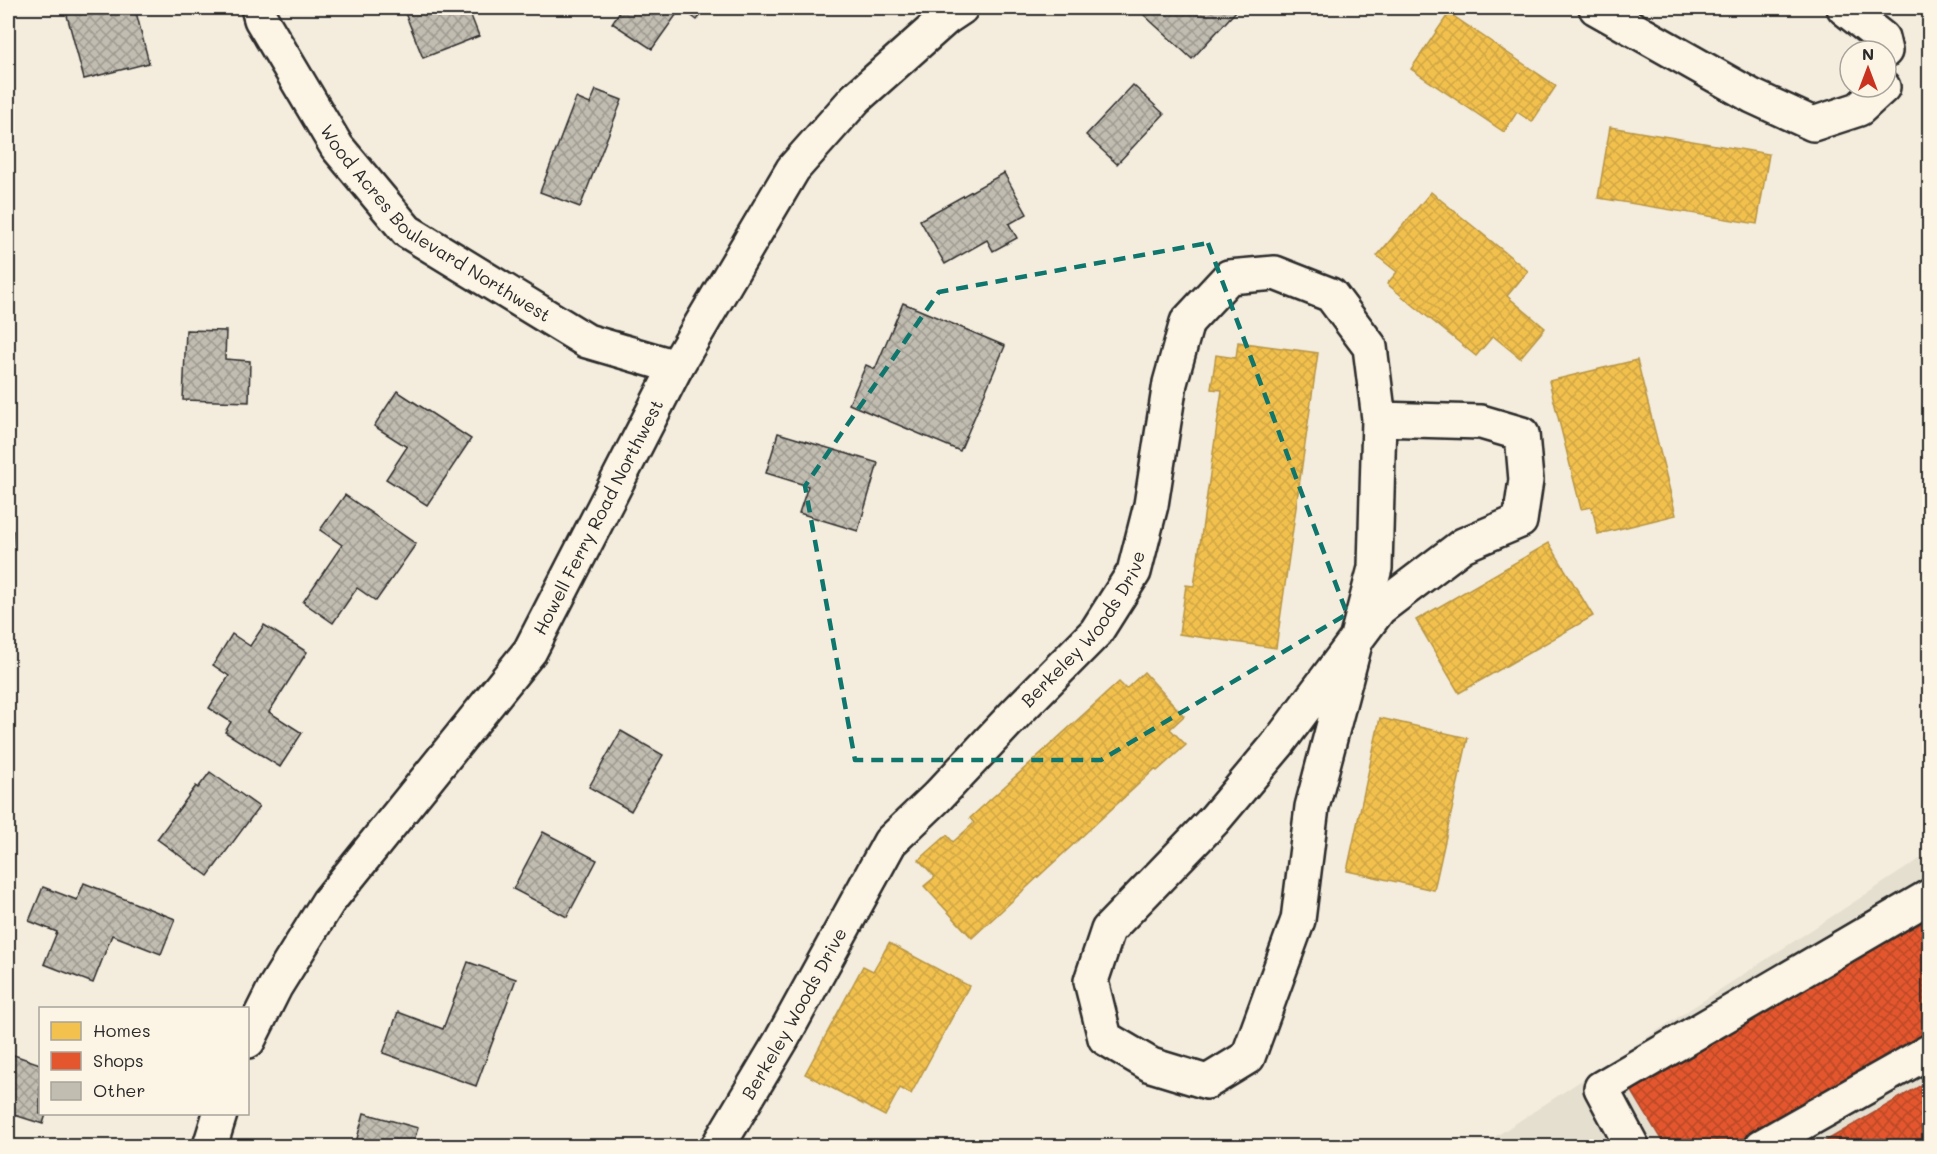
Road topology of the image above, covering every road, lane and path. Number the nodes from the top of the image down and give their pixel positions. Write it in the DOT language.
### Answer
graph roads {
  1 [pos="258,8"];
  2 [pos="961,8"];
  3 [pos="1596,8"];
  4 [pos="1844,8"];
  5 [pos="1882,39"];
  6 [pos="1870,99"];
  7 [pos="676,367"];
  8 [pos="1379,419"];
  9 [pos="1356,640"];
  10 [pos="1929,896"];
  11 [pos="249,1039"];
  12 [pos="1929,1050"];
  13 [pos="219,1115"];
  14 [pos="210,1146"];
  15 [pos="718,1146"];
  16 [pos="1632,1146"];
  17 [pos="1762,1146"];
  1 -- 7 [label="street, Wood Acres Boulevard Northwest"];
  2 -- 7 [label="street, Howell Ferry Road Northwest"];
  3 -- 6 [label="street"];
  4 -- 5 [label="street"];
  7 -- 11 [label="street, Howell Ferry Road Northwest"];
  8 -- 9 [label="street, Berkeley Woods Drive"];
  8 -- 9 [label="street, Berkeley Woods Drive"];
  8 -- 15 [label="street, Berkeley Woods Drive"];
  9 -- 9 [label="street, Berkeley Woods Drive"];
  10 -- 16 [label="street"];
  12 -- 17 [label="street"];
  13 -- 14 [label="street"];
}
